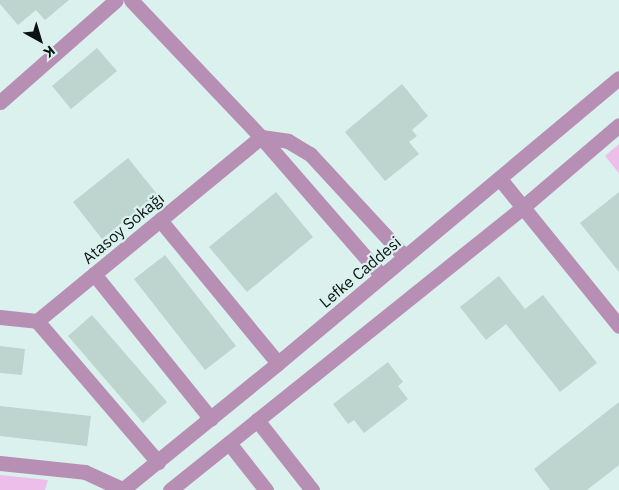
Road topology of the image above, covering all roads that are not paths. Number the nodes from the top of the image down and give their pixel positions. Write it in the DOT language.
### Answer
graph roads {
  1 [pos="116,0"];
  2 [pos="131,0"];
  3 [pos="619,78"];
  4 [pos="0,102"];
  5 [pos="619,126"];
  6 [pos="261,137"];
  7 [pos="500,178"];
  8 [pos="523,207"];
  9 [pos="160,220"];
  10 [pos="405,257"];
  11 [pos="94,274"];
  12 [pos="382,276"];
  13 [pos="0,318"];
  14 [pos="37,321"];
  15 [pos="619,326"];
  16 [pos="278,363"];
  17 [pos="210,419"];
  18 [pos="257,420"];
  19 [pos="229,443"];
  20 [pos="158,462"];
  21 [pos="0,463"];
  22 [pos="122,490"];
  23 [pos="170,490"];
  24 [pos="266,490"];
  25 [pos="312,490"];
  1 -- 4 [label="street"];
  2 -- 6 [label="street"];
  3 -- 7 [label="street, Lefke Caddesi"];
  5 -- 8 [label="street"];
  6 -- 9 [label="street, Atasoy Sokağı"];
  6 -- 10 [label="street"];
  6 -- 12 [label="street"];
  7 -- 8 [label="street"];
  7 -- 10 [label="street, Lefke Caddesi"];
  8 -- 15 [label="street"];
  8 -- 18 [label="street"];
  9 -- 11 [label="street, Atasoy Sokağı"];
  9 -- 16 [label="street"];
  10 -- 12 [label="street, Lefke Caddesi"];
  11 -- 14 [label="street, Atasoy Sokağı"];
  11 -- 17 [label="street"];
  12 -- 16 [label="street, Lefke Caddesi"];
  13 -- 14 [label="street"];
  14 -- 20 [label="street"];
  16 -- 17 [label="street, Lefke Caddesi"];
  17 -- 20 [label="street, Lefke Caddesi"];
  18 -- 19 [label="street"];
  18 -- 25 [label="street"];
  19 -- 23 [label="street"];
  19 -- 24 [label="street"];
  20 -- 22 [label="street, Lefke Caddesi"];
  21 -- 22 [label="street"];
}
